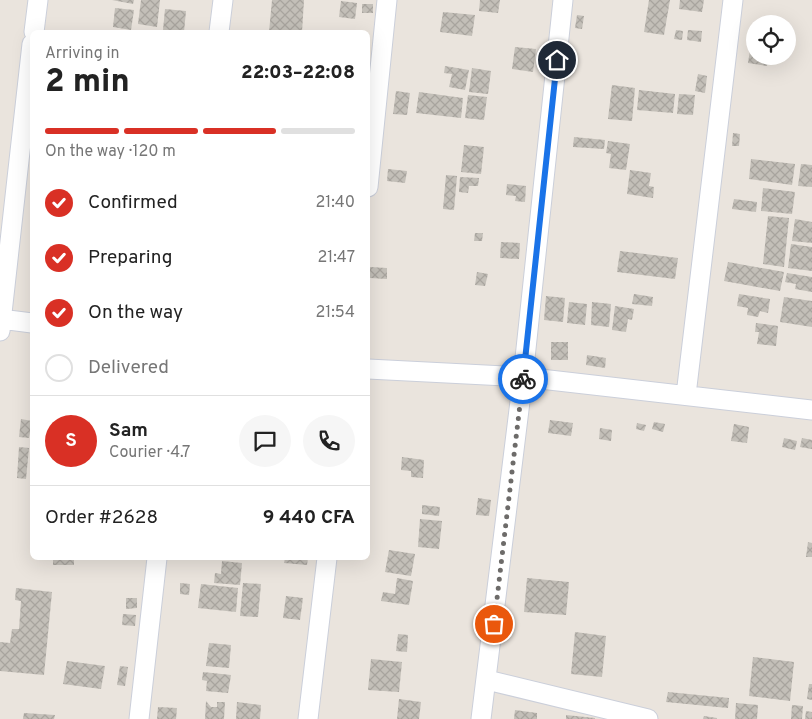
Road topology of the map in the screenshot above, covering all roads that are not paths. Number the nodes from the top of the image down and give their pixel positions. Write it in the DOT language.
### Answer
graph roads {
  1 [pos="38,0"];
  2 [pos="223,0"];
  3 [pos="387,0"];
  4 [pos="564,0"];
  5 [pos="733,0"];
  6 [pos="34,30"];
  7 [pos="219,30"];
  8 [pos="30,61"];
  9 [pos="370,167"];
  10 [pos="0,323"];
  11 [pos="30,324"];
  12 [pos="370,370"];
  13 [pos="523,377"];
  14 [pos="686,395"];
  15 [pos="812,410"];
  16 [pos="157,560"];
  17 [pos="327,560"];
  18 [pos="487,680"];
  19 [pos="139,719"];
  20 [pos="308,719"];
  21 [pos="481,719"];
  22 [pos="648,719"];
  1 -- 6 [label="street"];
  2 -- 7 [label="street"];
  3 -- 9 [label="street"];
  4 -- 13 [label="street"];
  5 -- 14 [label="street"];
  8 -- 10 [label="street"];
  10 -- 11 [label="street"];
  12 -- 13 [label="street"];
  13 -- 14 [label="street"];
  13 -- 18 [label="street"];
  14 -- 15 [label="street"];
  16 -- 19 [label="street"];
  17 -- 20 [label="street"];
  18 -- 21 [label="street"];
  18 -- 22 [label="street"];
}
